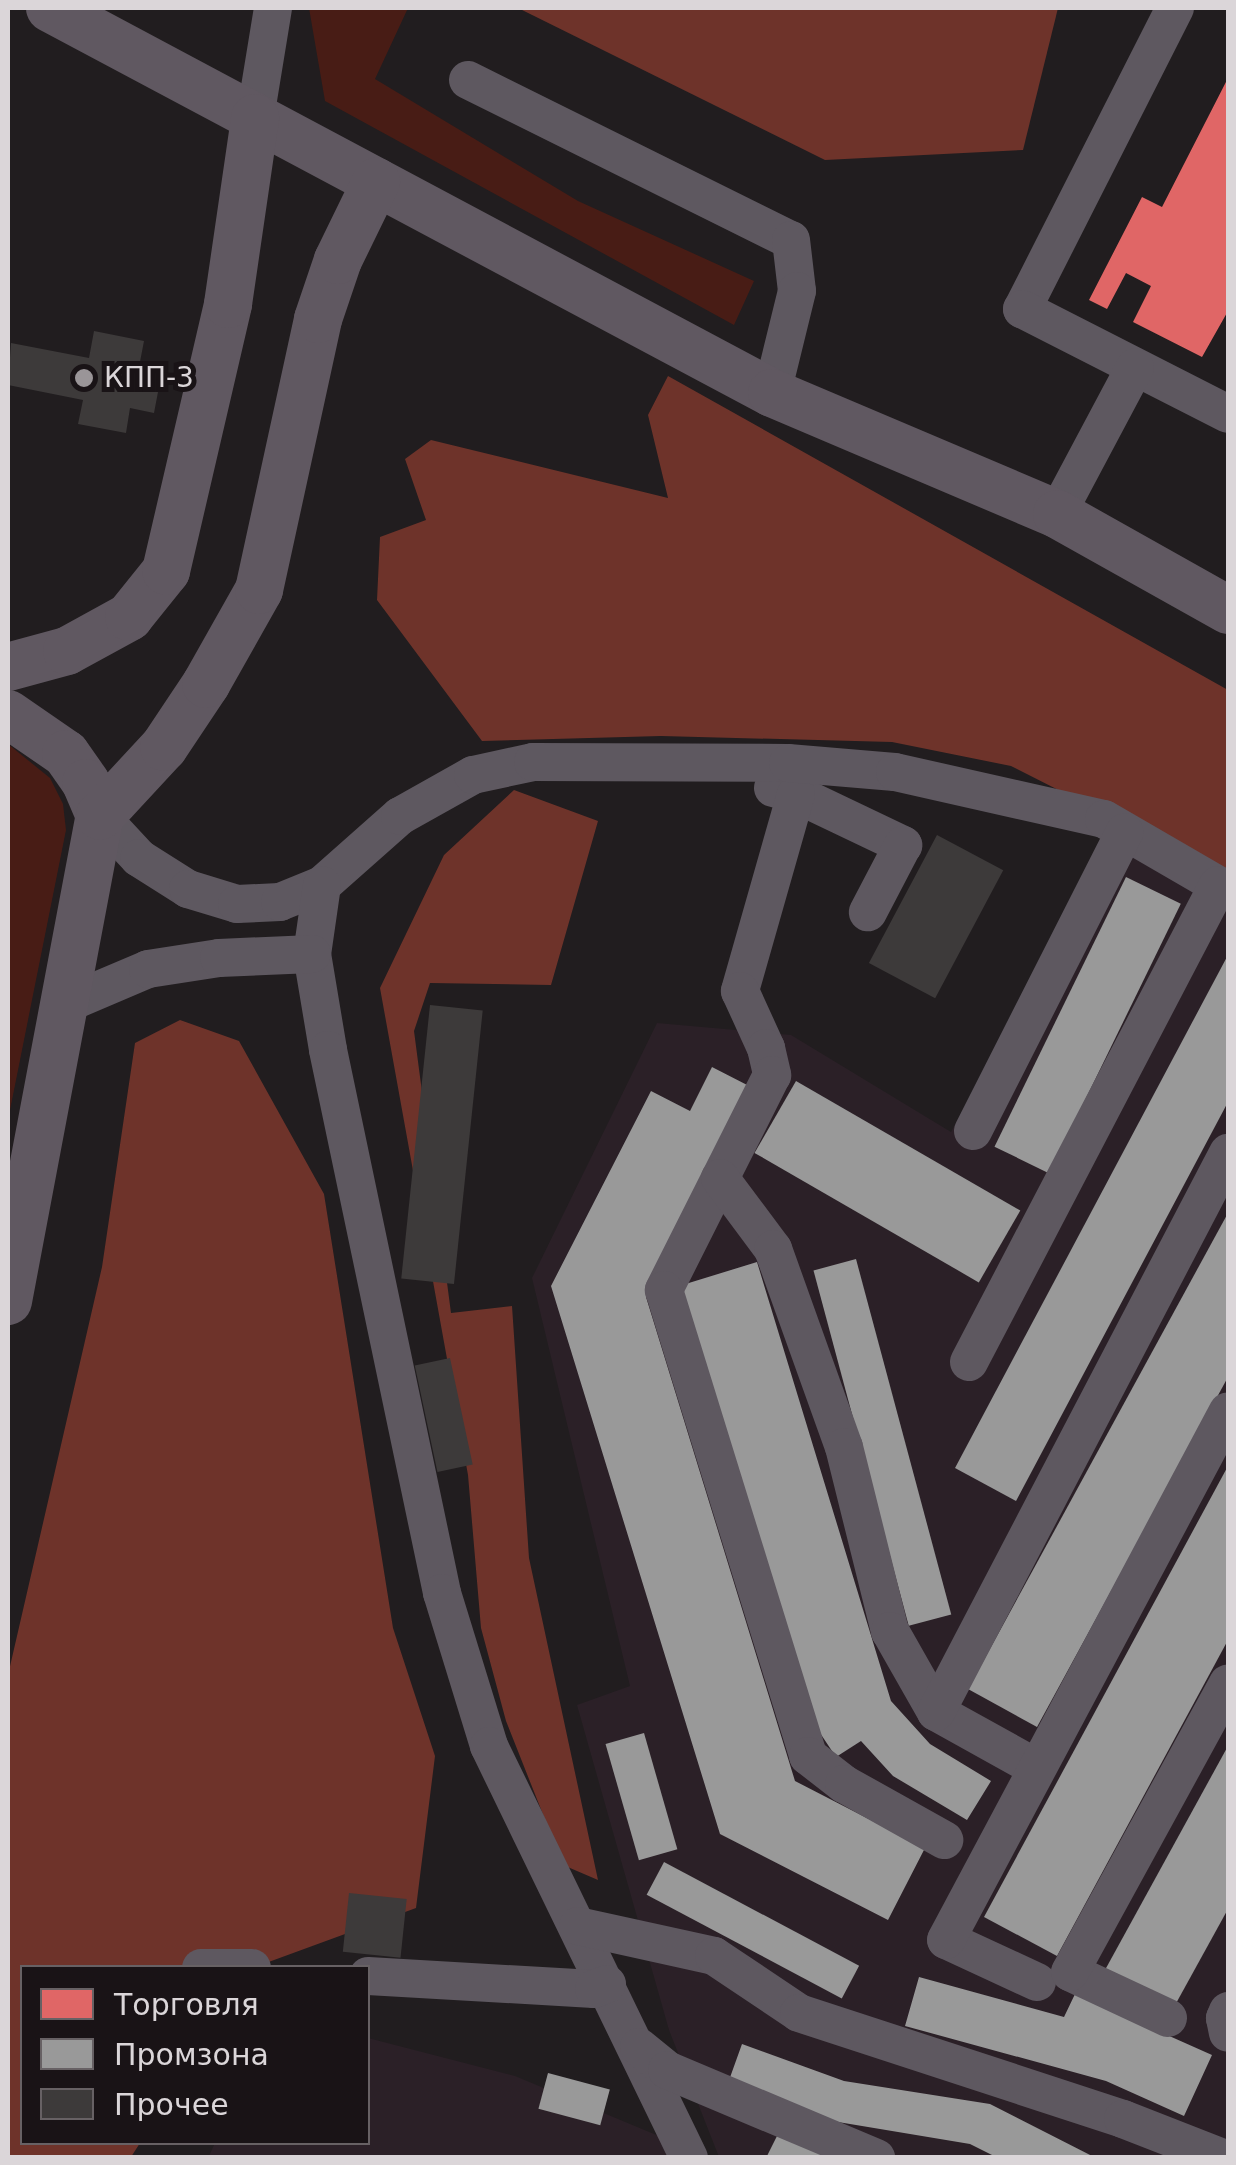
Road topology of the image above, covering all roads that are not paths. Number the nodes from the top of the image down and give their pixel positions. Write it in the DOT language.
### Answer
graph roads {
  1 [pos="50,8"];
  2 [pos="273,8"];
  3 [pos="1175,8"];
  4 [pos="468,80"];
  5 [pos="256,118"];
  6 [pos="376,182"];
  7 [pos="1134,367"];
  8 [pos="772,394"];
  9 [pos="1228,414"];
  10 [pos="1057,514"];
  11 [pos="1228,610"];
  12 [pos="8,667"];
  13 [pos="8,714"];
  14 [pos="678,762"];
  15 [pos="796,794"];
  16 [pos="100,816"];
  17 [pos="1126,832"];
  18 [pos="322,886"];
  19 [pos="1224,888"];
  20 [pos="868,912"];
  21 [pos="312,954"];
  22 [pos="61,1006"];
  23 [pos="973,1131"];
  24 [pos="1228,1153"];
  25 [pos="720,1178"];
  26 [pos="17,1212"];
  27 [pos="8,1301"];
  28 [pos="969,1362"];
  29 [pos="1228,1411"];
  30 [pos="1228,1683"];
  31 [pos="936,1712"];
  32 [pos="1037,1768"];
  33 [pos="944,1840"];
  34 [pos="578,1926"];
  35 [pos="370,1976"];
  36 [pos="1037,1982"];
  37 [pos="607,1984"];
  38 [pos="1228,2011"];
  39 [pos="1168,2018"];
  40 [pos="1228,2033"];
  41 [pos="637,2046"];
  42 [pos="875,2157"];
  43 [pos="688,2158"];
  44 [pos="884,2158"];
  45 [pos="1223,2158"];
  1 -- 5 [label="main road"];
  2 -- 5 [label="street"];
  3 -- 7 [label="street"];
  4 -- 8 [label="street"];
  5 -- 6 [label="main road"];
  5 -- 12 [label="main road"];
  6 -- 8 [label="main road"];
  6 -- 16 [label="main road"];
  7 -- 9 [label="street"];
  7 -- 10 [label="street"];
  8 -- 10 [label="main road"];
  10 -- 11 [label="main road"];
  13 -- 16 [label="main road"];
  14 -- 15 [label="street"];
  14 -- 17 [label="street"];
  14 -- 18 [label="street"];
  15 -- 20 [label="street"];
  15 -- 25 [label="street"];
  16 -- 18 [label="street"];
  16 -- 22 [label="main road"];
  17 -- 19 [label="street"];
  17 -- 23 [label="street"];
  18 -- 21 [label="street"];
  19 -- 28 [label="street"];
  21 -- 22 [label="street"];
  21 -- 34 [label="street"];
  22 -- 26 [label="main road"];
  24 -- 31 [label="street"];
  25 -- 31 [label="street"];
  25 -- 33 [label="street"];
  26 -- 27 [label="main road"];
  29 -- 32 [label="street"];
  30 -- 39 [label="street"];
  31 -- 32 [label="street"];
  32 -- 36 [label="street"];
  34 -- 37 [label="street"];
  34 -- 45 [label="street"];
  35 -- 37 [label="street"];
  37 -- 41 [label="street"];
  38 -- 40 [label="street"];
  41 -- 42 [label="street"];
  41 -- 43 [label="street"];
  42 -- 44 [label="street"];
}
